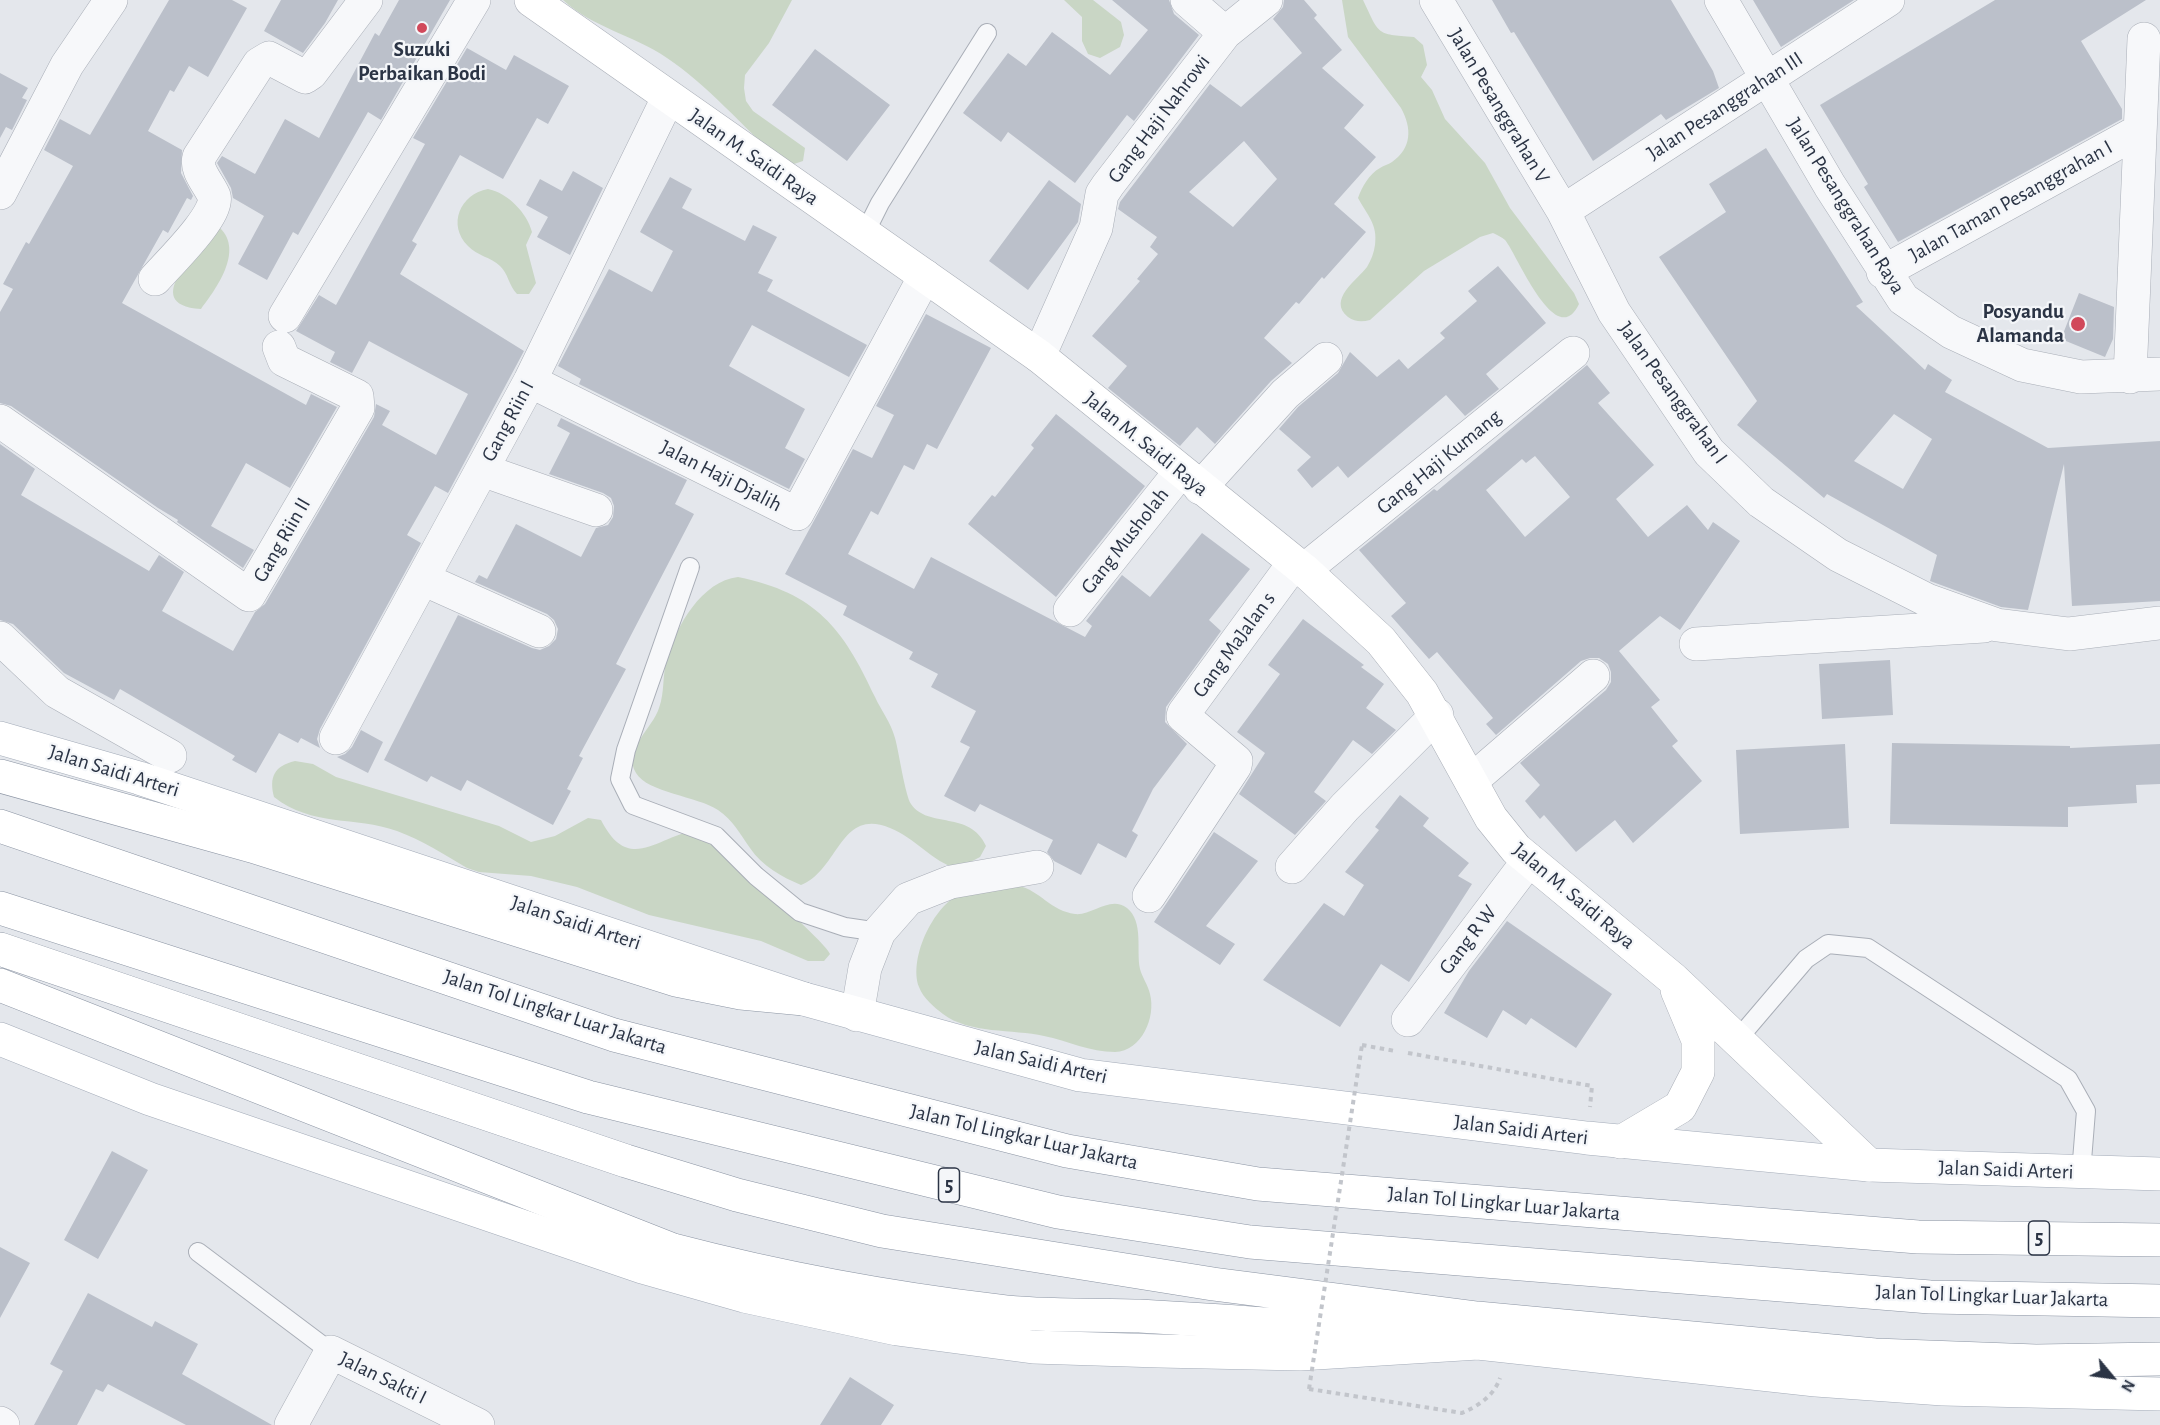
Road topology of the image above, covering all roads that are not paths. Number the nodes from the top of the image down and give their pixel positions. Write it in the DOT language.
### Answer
graph roads {
  1 [pos="111,0"];
  2 [pos="366,0"];
  3 [pos="474,0"];
  4 [pos="531,0"];
  5 [pos="1187,0"];
  6 [pos="1266,0"];
  7 [pos="1436,0"];
  8 [pos="1721,0"];
  9 [pos="1888,0"];
  10 [pos="987,33"];
  11 [pos="1225,33"];
  12 [pos="2144,39"];
  13 [pos="1768,78"];
  14 [pos="668,98"];
  15 [pos="2139,131"];
  16 [pos="0,193"];
  17 [pos="1563,211"];
  18 [pos="865,234"];
  19 [pos="1883,272"];
  20 [pos="925,276"];
  21 [pos="155,279"];
  22 [pos="285,316"];
  23 [pos="279,347"];
  24 [pos="1574,353"];
  25 [pos="1039,356"];
  26 [pos="1326,358"];
  27 [pos="2145,375"];
  28 [pos="530,381"];
  29 [pos="0,421"];
  30 [pos="482,470"];
  31 [pos="1190,480"];
  32 [pos="596,510"];
  33 [pos="690,567"];
  34 [pos="1299,567"];
  35 [pos="423,579"];
  36 [pos="1070,610"];
  37 [pos="2160,623"];
  38 [pos="1997,626"];
  39 [pos="538,631"];
  40 [pos="0,638"];
  41 [pos="1696,644"];
  42 [pos="1593,676"];
  43 [pos="1437,715"];
  44 [pos="0,738"];
  45 [pos="336,738"];
  46 [pos="170,756"];
  47 [pos="0,776"];
  48 [pos="1472,781"];
  49 [pos="0,826"];
  50 [pos="1529,860"];
  51 [pos="1037,867"];
  52 [pos="1292,867"];
  53 [pos="1149,896"];
  54 [pos="0,908"];
  55 [pos="879,932"];
  56 [pos="0,949"];
  57 [pos="1673,979"];
  58 [pos="0,986"];
  59 [pos="804,999"];
  60 [pos="857,1015"];
  61 [pos="1408,1020"];
  62 [pos="0,1039"];
  63 [pos="1737,1040"];
  64 [pos="1621,1142"];
  65 [pos="1869,1165"];
  66 [pos="2081,1173"];
  67 [pos="2160,1174"];
  68 [pos="2160,1240"];
  69 [pos="198,1252"];
  70 [pos="2160,1302"];
  71 [pos="1478,1343"];
  72 [pos="331,1352"];
  73 [pos="2160,1359"];
  74 [pos="2160,1394"];
  75 [pos="291,1425"];
  76 [pos="478,1425"];
  1 -- 16 [label="street"];
  2 -- 21 [label="street"];
  3 -- 22 [label="street"];
  4 -- 14 [label="main road, Jalan M. Saidi Raya"];
  5 -- 11 [label="street"];
  6 -- 11 [label="street, Gang Haji Nahrowi"];
  7 -- 17 [label="street, Jalan Pesanggrahan V"];
  8 -- 13 [label="street, Jalan Pesanggrahan Raya"];
  9 -- 13 [label="street, Jalan Pesanggrahan III"];
  10 -- 18 [label="lane"];
  11 -- 25 [label="street, Gang Haji Nahrowi"];
  12 -- 15 [label="street, Jalan Taman Pesanggrahan I"];
  13 -- 17 [label="street, Jalan Pesanggrahan III"];
  13 -- 19 [label="street, Jalan Pesanggrahan Raya"];
  14 -- 18 [label="main road, Jalan M. Saidi Raya"];
  14 -- 28 [label="street, Gang Riin I"];
  15 -- 19 [label="street, Jalan Taman Pesanggrahan I"];
  15 -- 27 [label="street, Jalan Taman Pesanggrahan I"];
  17 -- 38 [label="street, Jalan Pesanggrahan I"];
  18 -- 20 [label="main road, Jalan M. Saidi Raya"];
  19 -- 27 [label="street, Jalan Pesanggrahan Raya"];
  20 -- 25 [label="main road, Jalan M. Saidi Raya"];
  20 -- 28 [label="street, Jalan Haji Djalih"];
  23 -- 29 [label="street, Gang Riin II"];
  24 -- 34 [label="street, Gang Haji Kumang"];
  25 -- 31 [label="main road, Jalan M. Saidi Raya"];
  26 -- 31 [label="street, Gang Musholah"];
  28 -- 30 [label="street, Gang Riin I"];
  30 -- 32 [label="street"];
  30 -- 35 [label="street, Gang Riin I"];
  31 -- 34 [label="main road, Jalan M. Saidi Raya"];
  31 -- 36 [label="street, Gang Musholah"];
  33 -- 55 [label="lane"];
  34 -- 43 [label="main road, Jalan M. Saidi Raya"];
  34 -- 53 [label="street, Gang MaJalan s"];
  35 -- 39 [label="street"];
  35 -- 45 [label="street, Gang Riin I"];
  37 -- 38 [label="street, Jalan Pesanggrahan I"];
  38 -- 41 [label="street"];
  40 -- 46 [label="street"];
  42 -- 48 [label="street"];
  43 -- 48 [label="main road, Jalan M. Saidi Raya"];
  43 -- 52 [label="street"];
  44 -- 59 [label="main road, Jalan Saidi Arteri"];
  47 -- 59 [label="main road"];
  48 -- 50 [label="main road, Jalan M. Saidi Raya"];
  49 -- 68 [label="main road, Jalan Tol Lingkar Luar Jakarta / 5"];
  50 -- 57 [label="main road, Jalan M. Saidi Raya"];
  50 -- 61 [label="street, Gang R W"];
  51 -- 55 [label="street"];
  54 -- 70 [label="main road, Jalan Tol Lingkar Luar Jakarta / 5"];
  55 -- 60 [label="street"];
  56 -- 73 [label="main road"];
  57 -- 63 [label="main road, Jalan M. Saidi Raya"];
  57 -- 64 [label="main road, Jalan M. Saidi Raya"];
  58 -- 71 [label="main road"];
  59 -- 60 [label="main road, Jalan Saidi Arteri"];
  60 -- 64 [label="main road, Jalan Saidi Arteri"];
  62 -- 71 [label="main road"];
  63 -- 65 [label="main road, Jalan M. Saidi Raya"];
  63 -- 66 [label="lane"];
  64 -- 65 [label="main road, Jalan Saidi Arteri"];
  65 -- 66 [label="main road, Jalan Saidi Arteri"];
  66 -- 67 [label="main road, Jalan Saidi Arteri"];
  69 -- 72 [label="lane"];
  71 -- 74 [label="main road"];
  72 -- 75 [label="street, Jalan Sakti I"];
  72 -- 76 [label="street, Jalan Sakti I"];
}
